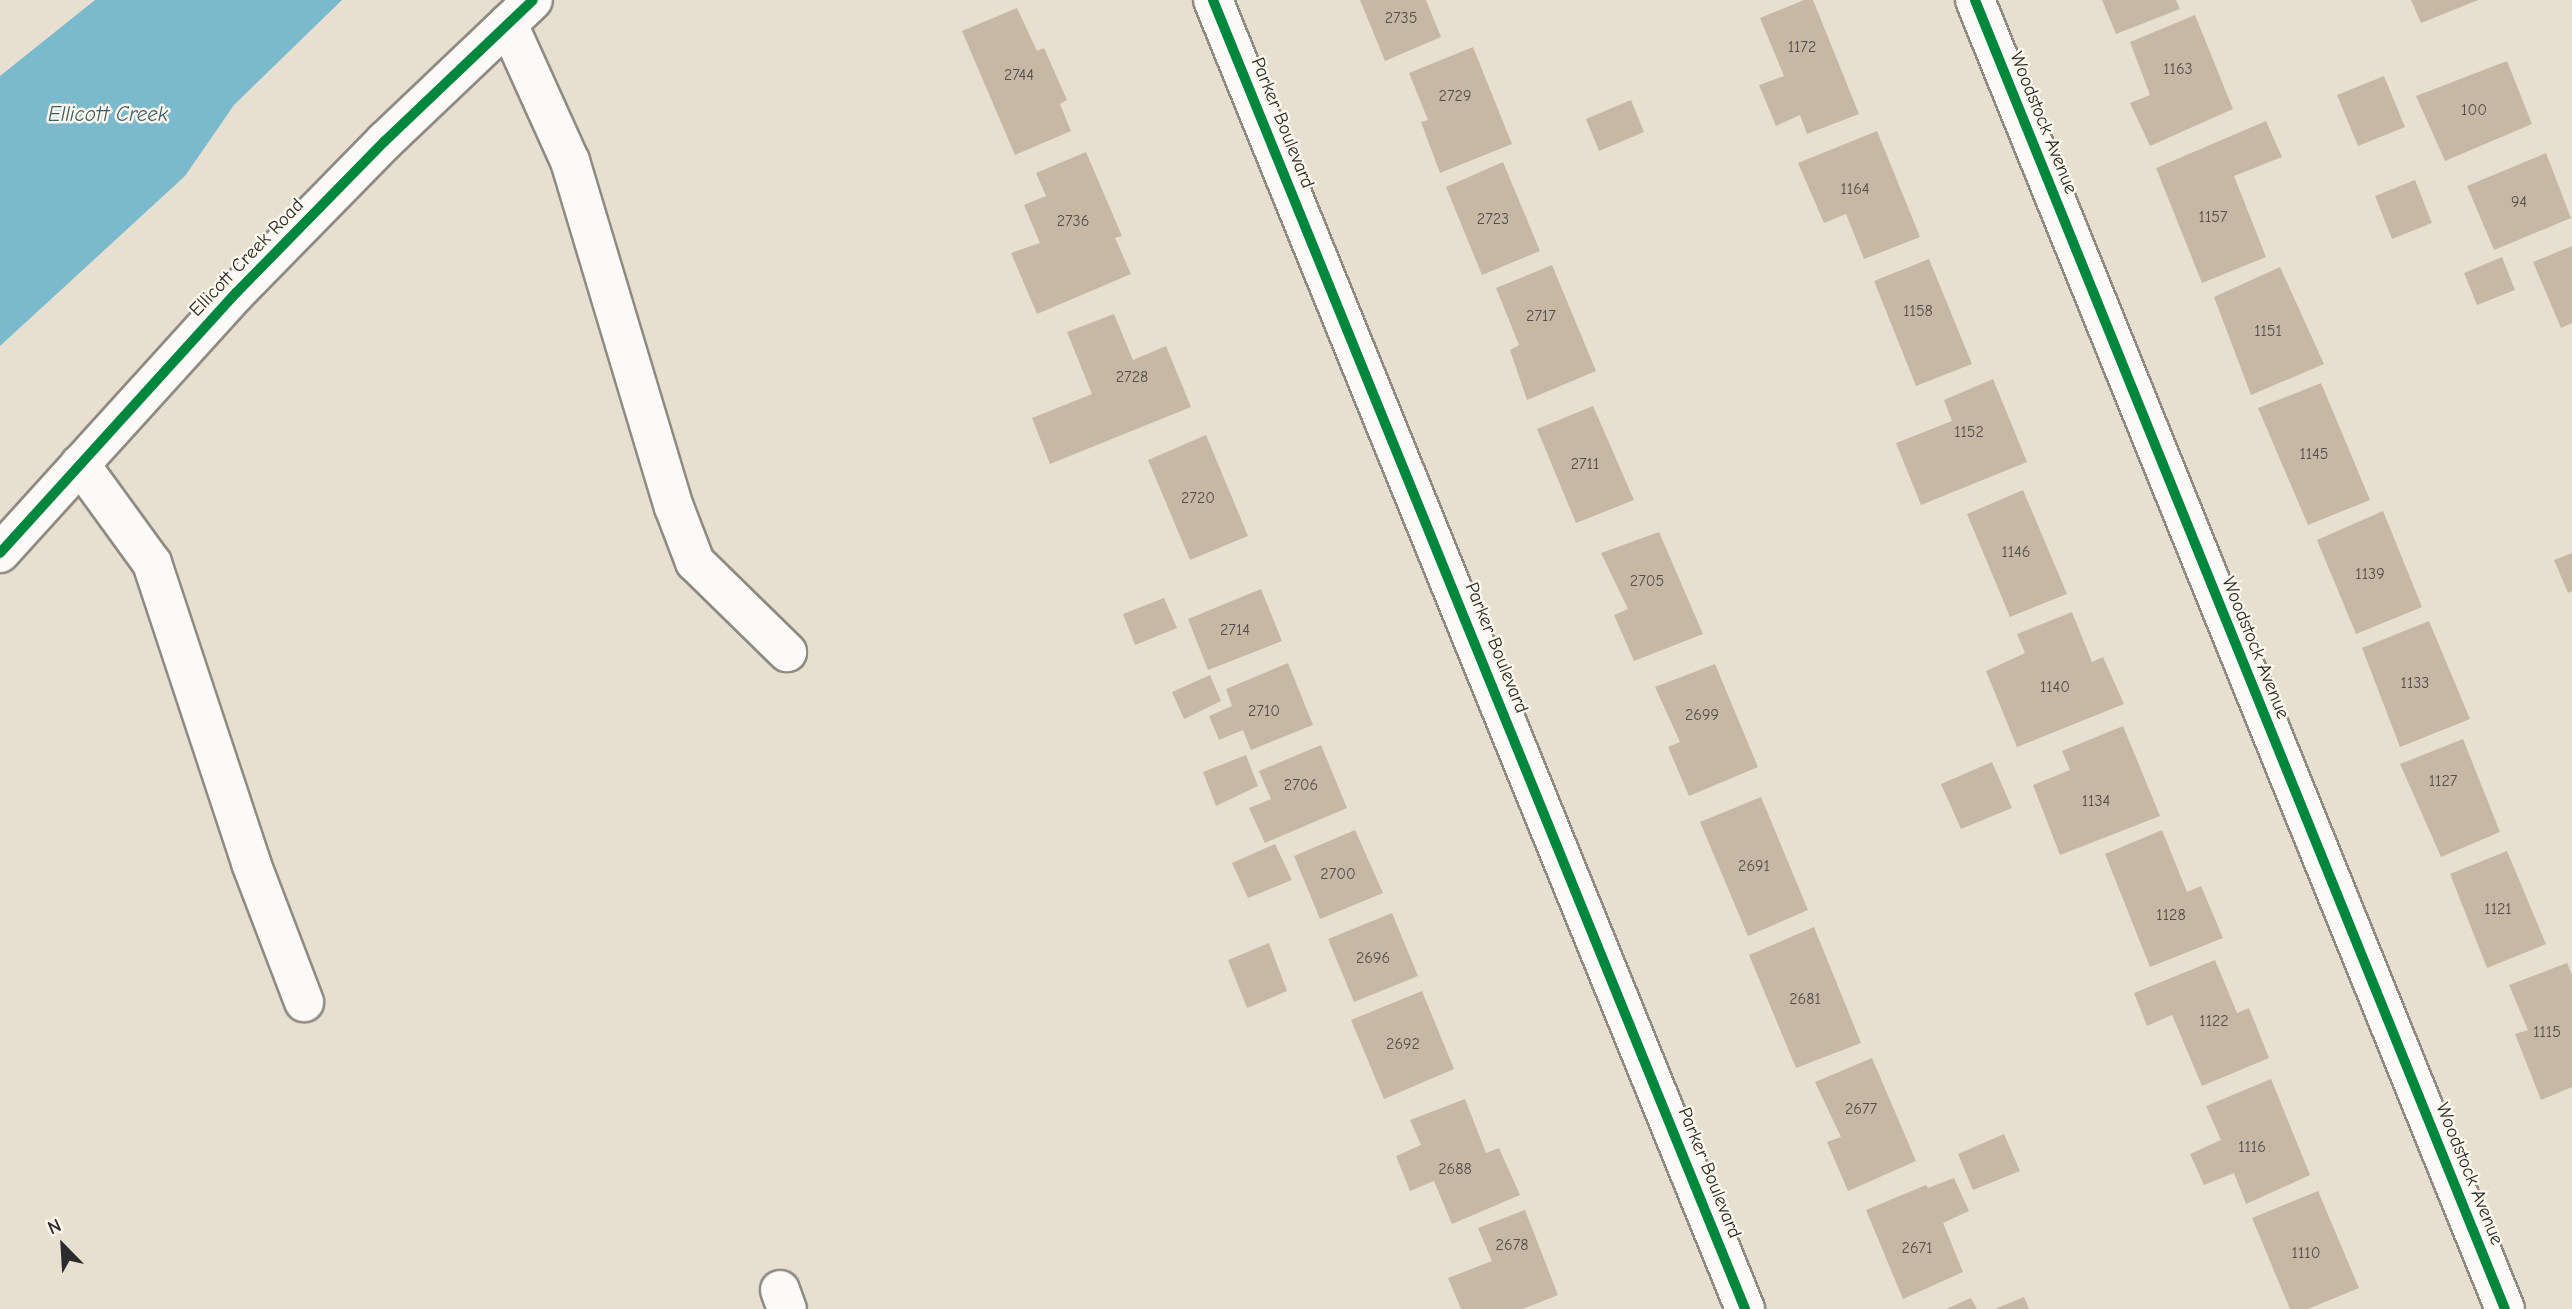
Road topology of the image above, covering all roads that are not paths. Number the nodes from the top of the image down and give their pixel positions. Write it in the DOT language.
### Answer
graph roads {
  1 [pos="1213,0"];
  2 [pos="1975,0"];
  3 [pos="520,12"];
  4 [pos="80,464"];
  5 [pos="0,552"];
  6 [pos="787,652"];
  7 [pos="304,1002"];
  8 [pos="1745,1309"];
  9 [pos="2505,1309"];
  1 -- 8 [label="street, Parker Boulevard"];
  2 -- 9 [label="street, Woodstock Avenue"];
  3 -- 4 [label="street, Ellicott Creek Road"];
  3 -- 6 [label="street"];
  4 -- 5 [label="street, Ellicott Creek Road"];
  4 -- 7 [label="street"];
}
